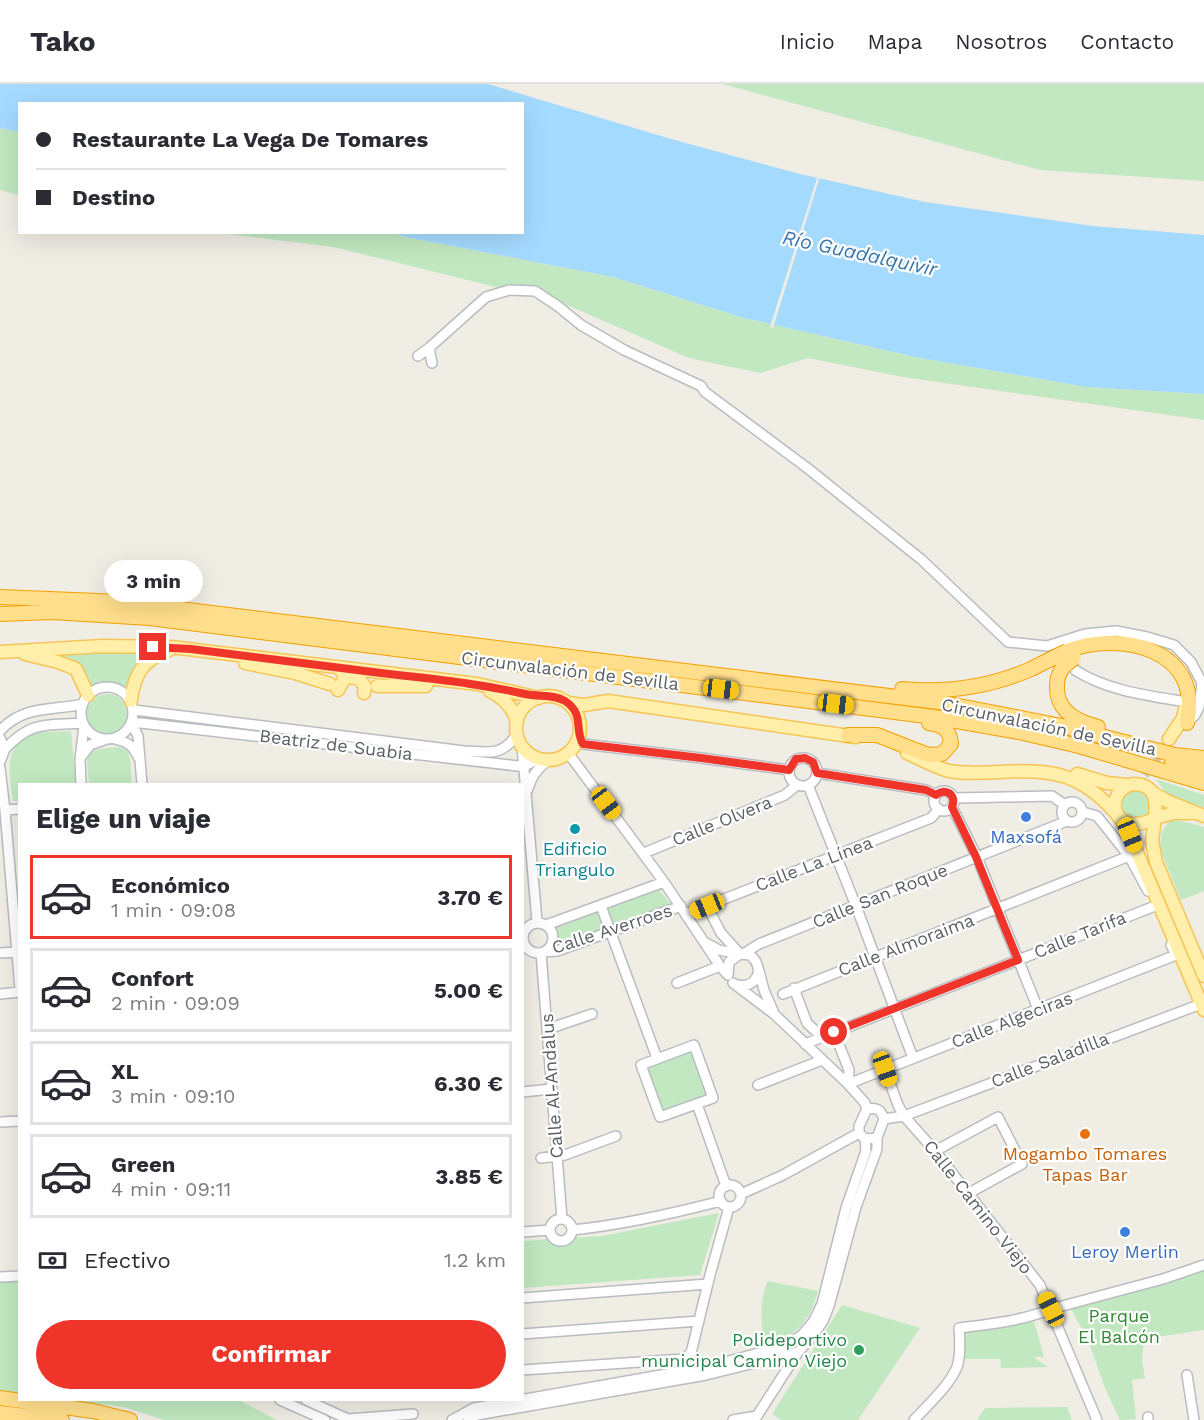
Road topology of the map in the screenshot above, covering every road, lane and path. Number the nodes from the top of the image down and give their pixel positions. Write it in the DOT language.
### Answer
graph roads {
  1 [pos="429,348"];
  2 [pos="418,356"];
  3 [pos="432,363"];
  4 [pos="0,590"];
  5 [pos="0,597"];
  6 [pos="122,602"];
  7 [pos="0,614"];
  8 [pos="0,619"];
  9 [pos="168,621"];
  10 [pos="153,647"];
  11 [pos="169,650"];
  12 [pos="5,651"];
  13 [pos="194,653"];
  14 [pos="1072,660"];
  15 [pos="289,661"];
  16 [pos="394,674"];
  17 [pos="353,676"];
  18 [pos="376,686"];
  19 [pos="460,686"];
  20 [pos="822,687"];
  21 [pos="364,693"];
  22 [pos="539,698"];
  23 [pos="85,700"];
  24 [pos="608,701"];
  25 [pos="1187,702"];
  26 [pos="568,703"];
  27 [pos="836,704"];
  28 [pos="132,706"];
  29 [pos="132,723"];
  30 [pos="1187,723"];
  31 [pos="84,725"];
  32 [pos="0,731"];
  33 [pos="579,732"];
  34 [pos="519,734"];
  35 [pos="848,735"];
  36 [pos="0,738"];
  37 [pos="109,739"];
  38 [pos="1121,741"];
  39 [pos="1138,746"];
  40 [pos="5,749"];
  41 [pos="568,753"];
  42 [pos="919,758"];
  43 [pos="1204,758"];
  44 [pos="80,759"];
  45 [pos="544,759"];
  46 [pos="141,761"];
  47 [pos="0,762"];
  48 [pos="524,765"];
  49 [pos="0,768"];
  50 [pos="789,770"];
  51 [pos="1204,772"];
  52 [pos="817,773"];
  53 [pos="1149,782"];
  54 [pos="81,783"];
  55 [pos="142,783"];
  56 [pos="1130,784"];
  57 [pos="797,785"];
  58 [pos="808,785"];
  59 [pos="1204,785"];
  60 [pos="528,791"];
  61 [pos="936,795"];
  62 [pos="953,802"];
  63 [pos="1065,805"];
  64 [pos="18,809"];
  65 [pos="939,809"];
  66 [pos="5,810"];
  67 [pos="1083,812"];
  68 [pos="1200,814"];
  69 [pos="1120,818"];
  70 [pos="1155,818"];
  71 [pos="1067,821"];
  72 [pos="1132,852"];
  73 [pos="644,853"];
  74 [pos="836,855"];
  75 [pos="976,857"];
  76 [pos="664,882"];
  77 [pos="16,889"];
  78 [pos="601,906"];
  79 [pos="707,906"];
  80 [pos="856,906"];
  81 [pos="1155,906"];
  82 [pos="998,909"];
  83 [pos="684,910"];
  84 [pos="542,923"];
  85 [pos="524,931"];
  86 [pos="610,931"];
  87 [pos="706,944"];
  88 [pos="759,944"];
  89 [pos="524,946"];
  90 [pos="17,952"];
  91 [pos="542,952"];
  92 [pos="0,953"];
  93 [pos="740,954"];
  94 [pos="875,957"];
  95 [pos="18,959"];
  96 [pos="1018,960"];
  97 [pos="758,965"];
  98 [pos="720,966"];
  99 [pos="727,974"];
  100 [pos="1204,976"];
  101 [pos="677,983"];
  102 [pos="734,983"];
  103 [pos="794,988"];
  104 [pos="764,990"];
  105 [pos="18,991"];
  106 [pos="0,994"];
  107 [pos="783,994"];
  108 [pos="1201,1007"];
  109 [pos="894,1008"];
  110 [pos="1038,1009"];
  111 [pos="592,1014"];
  112 [pos="774,1014"];
  113 [pos="548,1029"];
  114 [pos="834,1032"];
  115 [pos="822,1037"];
  116 [pos="806,1044"];
  117 [pos="657,1058"];
  118 [pos="913,1058"];
  119 [pos="822,1060"];
  120 [pos="885,1069"];
  121 [pos="758,1084"];
  122 [pos="848,1084"];
  123 [pos="552,1089"];
  124 [pos="524,1092"];
  125 [pos="696,1104"];
  126 [pos="867,1109"];
  127 [pos="904,1116"];
  128 [pos="884,1119"];
  129 [pos="18,1121"];
  130 [pos="0,1122"];
  131 [pos="616,1136"];
  132 [pos="862,1136"];
  133 [pos="877,1138"];
  134 [pos="935,1151"];
  135 [pos="558,1156"];
  136 [pos="541,1158"];
  137 [pos="726,1186"];
  138 [pos="969,1193"];
  139 [pos="741,1194"];
  140 [pos="720,1201"];
  141 [pos="729,1207"];
  142 [pos="562,1219"];
  143 [pos="550,1230"];
  144 [pos="572,1230"];
  145 [pos="524,1232"];
  146 [pos="1204,1265"];
  147 [pos="18,1275"];
  148 [pos="0,1277"];
  149 [pos="708,1284"];
  150 [pos="524,1298"];
  151 [pos="1051,1309"];
  152 [pos="699,1321"];
  153 [pos="524,1334"];
  154 [pos="802,1335"];
  155 [pos="798,1352"];
  156 [pos="772,1355"];
  157 [pos="524,1370"];
  158 [pos="784,1375"];
  159 [pos="1187,1375"];
  160 [pos="0,1398"];
  161 [pos="524,1399"];
  162 [pos="18,1400"];
  163 [pos="23,1401"];
  164 [pos="282,1401"];
  165 [pos="308,1401"];
  166 [pos="514,1401"];
  167 [pos="0,1413"];
  168 [pos="414,1413"];
  169 [pos="760,1418"];
  170 [pos="62,1420"];
  171 [pos="130,1420"];
  172 [pos="325,1420"];
  173 [pos="452,1420"];
  174 [pos="468,1420"];
  175 [pos="733,1420"];
  176 [pos="914,1420"];
  177 [pos="1097,1420"];
  178 [pos="1194,1420"];
  1 -- 2 [label="street"];
  1 -- 3 [label="street"];
  1 -- 30 [label="street"];
  4 -- 6 [label="highway"];
  5 -- 6 [label="highway, Circunvalación de Sevilla"];
  6 -- 20 [label="highway, Circunvalación de Sevilla"];
  7 -- 9 [label="highway, Circunvalación de Sevilla"];
  8 -- 9 [label="highway"];
  9 -- 27 [label="highway, Circunvalación de Sevilla"];
  10 -- 11 [label="main road"];
  10 -- 12 [label="main road"];
  10 -- 15 [label="main road"];
  11 -- 13 [label="main road"];
  11 -- 28 [label="main road"];
  12 -- 23 [label="main road"];
  13 -- 17 [label="main road"];
  13 -- 17 [label="main road"];
  14 -- 20 [label="highway, bridge"];
  14 -- 25 [label="street"];
  14 -- 25 [label="highway"];
  14 -- 30 [label="highway"];
  14 -- 39 [label="highway, bridge"];
  15 -- 16 [label="main road"];
  15 -- 17 [label="main road"];
  16 -- 17 [label="main road"];
  16 -- 22 [label="main road"];
  17 -- 19 [label="main road"];
  17 -- 21 [label="main road"];
  18 -- 19 [label="main road"];
  19 -- 34 [label="main road"];
  20 -- 38 [label="highway, Circunvalación de Sevilla"];
  22 -- 26 [label="main road"];
  22 -- 34 [label="main road"];
  23 -- 28 [label="street"];
  23 -- 31 [label="street"];
  23 -- 32 [label="street"];
  24 -- 26 [label="main road"];
  24 -- 33 [label="main road"];
  24 -- 35 [label="main road"];
  25 -- 30 [label="main road"];
  26 -- 33 [label="main road"];
  27 -- 35 [label="highway"];
  27 -- 59 [label="highway, Circunvalación de Sevilla"];
  28 -- 29 [label="street"];
  28 -- 34 [label="street, Beatriz de Suabia"];
  29 -- 37 [label="street"];
  29 -- 46 [label="street"];
  29 -- 48 [label="street, Beatriz de Suabia"];
  31 -- 37 [label="street"];
  31 -- 40 [label="street"];
  31 -- 44 [label="street"];
  33 -- 41 [label="main road"];
  33 -- 50 [label="street"];
  34 -- 45 [label="main road"];
  34 -- 48 [label="street"];
  35 -- 42 [label="main road"];
  36 -- 40 [label="street"];
  37 -- 44 [label="street"];
  37 -- 46 [label="street"];
  38 -- 39 [label="highway, Circunvalación de Sevilla"];
  38 -- 51 [label="highway"];
  39 -- 43 [label="highway, Circunvalación de Sevilla"];
  40 -- 47 [label="street"];
  41 -- 45 [label="main road"];
  41 -- 73 [label="street"];
  42 -- 56 [label="main road"];
  42 -- 69 [label="main road"];
  44 -- 54 [label="street"];
  45 -- 48 [label="street, Beatriz de Suabia"];
  45 -- 60 [label="street"];
  46 -- 55 [label="street"];
  48 -- 60 [label="street"];
  49 -- 66 [label="street"];
  50 -- 52 [label="street"];
  50 -- 57 [label="street"];
  52 -- 58 [label="street"];
  52 -- 61 [label="street"];
  53 -- 56 [label="main road"];
  53 -- 68 [label="main road"];
  53 -- 70 [label="main road"];
  56 -- 69 [label="main road"];
  57 -- 58 [label="street"];
  57 -- 73 [label="street, Calle Olvera"];
  58 -- 74 [label="street"];
  60 -- 84 [label="street"];
  61 -- 62 [label="street"];
  61 -- 65 [label="street"];
  62 -- 63 [label="street"];
  62 -- 65 [label="street"];
  62 -- 75 [label="street"];
  63 -- 67 [label="street"];
  63 -- 71 [label="street"];
  64 -- 66 [label="street"];
  65 -- 74 [label="street, Calle La Línea"];
  66 -- 77 [label="street"];
  67 -- 71 [label="street"];
  67 -- 72 [label="street"];
  68 -- 70 [label="main road"];
  69 -- 70 [label="main road"];
  69 -- 72 [label="main road"];
  70 -- 100 [label="main road"];
  71 -- 75 [label="street, Calle San Roque"];
  72 -- 81 [label="street"];
  72 -- 82 [label="street, Calle Almoraima"];
  72 -- 108 [label="main road"];
  73 -- 76 [label="street"];
  74 -- 79 [label="street, Calle La Línea"];
  74 -- 80 [label="street"];
  75 -- 80 [label="street, Calle San Roque"];
  75 -- 82 [label="street"];
  76 -- 78 [label="street, Calle Averroes"];
  76 -- 83 [label="street"];
  77 -- 90 [label="street"];
  78 -- 84 [label="street, Calle Averroes"];
  78 -- 86 [label="street"];
  79 -- 83 [label="street, Calle La Línea"];
  79 -- 93 [label="street"];
  80 -- 88 [label="street, Calle San Roque"];
  80 -- 94 [label="street"];
  81 -- 96 [label="street, Calle Tarifa"];
  81 -- 110 [label="street, Calle Algeciras"];
  82 -- 94 [label="street, Calle Almoraima"];
  82 -- 96 [label="street"];
  83 -- 86 [label="street, Calle Averroes"];
  83 -- 87 [label="street"];
  84 -- 85 [label="street"];
  84 -- 91 [label="street"];
  86 -- 91 [label="street, Calle Averroes"];
  86 -- 117 [label="street"];
  87 -- 93 [label="street"];
  87 -- 98 [label="street"];
  88 -- 93 [label="street, Calle San Roque"];
  88 -- 97 [label="street"];
  89 -- 91 [label="street"];
  90 -- 92 [label="street"];
  90 -- 95 [label="street"];
  91 -- 113 [label="street, Calle Al-Andalus"];
  93 -- 97 [label="street"];
  93 -- 99 [label="street"];
  94 -- 103 [label="street, Calle Almoraima"];
  94 -- 109 [label="street"];
  96 -- 109 [label="street, Calle Tarifa"];
  96 -- 110 [label="street"];
  97 -- 102 [label="street"];
  97 -- 104 [label="street"];
  98 -- 99 [label="street"];
  98 -- 101 [label="street"];
  99 -- 102 [label="street"];
  102 -- 112 [label="street"];
  103 -- 107 [label="street, Calle Almoraima"];
  103 -- 115 [label="street"];
  104 -- 107 [label="street"];
  104 -- 112 [label="street"];
  105 -- 106 [label="street"];
  107 -- 112 [label="street"];
  108 -- 127 [label="street, Calle Saladilla"];
  109 -- 114 [label="street, Calle Tarifa"];
  109 -- 118 [label="street"];
  110 -- 118 [label="street, Calle Algeciras"];
  111 -- 113 [label="street"];
  112 -- 116 [label="street"];
  113 -- 123 [label="street, Calle Al-Andalus"];
  114 -- 115 [label="street, Calle Tarifa"];
  114 -- 122 [label="street"];
  115 -- 116 [label="street, Calle Tarifa"];
  116 -- 119 [label="street"];
  117 -- 125 [label="street"];
  117 -- 125 [label="street"];
  118 -- 120 [label="street, Calle Algeciras"];
  119 -- 121 [label="street"];
  119 -- 122 [label="street"];
  120 -- 122 [label="street, Calle Algeciras"];
  120 -- 127 [label="street, Calle Camino Viejo"];
  122 -- 126 [label="street"];
  123 -- 124 [label="street"];
  123 -- 135 [label="street, Calle Al-Andalus"];
  125 -- 137 [label="street"];
  126 -- 128 [label="street"];
  126 -- 132 [label="street"];
  127 -- 128 [label="street"];
  127 -- 134 [label="street, Calle Camino Viejo"];
  128 -- 133 [label="street"];
  129 -- 130 [label="street"];
  131 -- 135 [label="street"];
  132 -- 133 [label="street"];
  132 -- 139 [label="street"];
  132 -- 154 [label="street"];
  133 -- 155 [label="street"];
  134 -- 138 [label="street, Calle Camino Viejo"];
  134 -- 138 [label="street"];
  135 -- 136 [label="street"];
  135 -- 142 [label="street, Calle Al-Andalus"];
  137 -- 139 [label="street"];
  137 -- 140 [label="street"];
  138 -- 151 [label="street, Calle Camino Viejo"];
  139 -- 141 [label="street"];
  140 -- 141 [label="street"];
  140 -- 144 [label="street"];
  141 -- 149 [label="street"];
  142 -- 143 [label="street"];
  142 -- 144 [label="street"];
  143 -- 144 [label="street"];
  143 -- 145 [label="street"];
  146 -- 151 [label="street"];
  147 -- 148 [label="street"];
  149 -- 150 [label="street"];
  149 -- 152 [label="street"];
  151 -- 176 [label="street"];
  151 -- 177 [label="street, Calle Camino Viejo"];
  152 -- 153 [label="street"];
  152 -- 157 [label="street"];
  154 -- 155 [label="street"];
  154 -- 156 [label="street"];
  155 -- 156 [label="street"];
  155 -- 158 [label="street"];
  156 -- 158 [label="street"];
  156 -- 161 [label="street"];
  156 -- 174 [label="street"];
  158 -- 169 [label="street"];
  159 -- 178 [label="street"];
  160 -- 162 [label="highway"];
  163 -- 171 [label="highway"];
  164 -- 172 [label="street"];
  165 -- 168 [label="street"];
  166 -- 173 [label="street"];
  167 -- 170 [label="highway"];
  169 -- 175 [label="street"];
}
